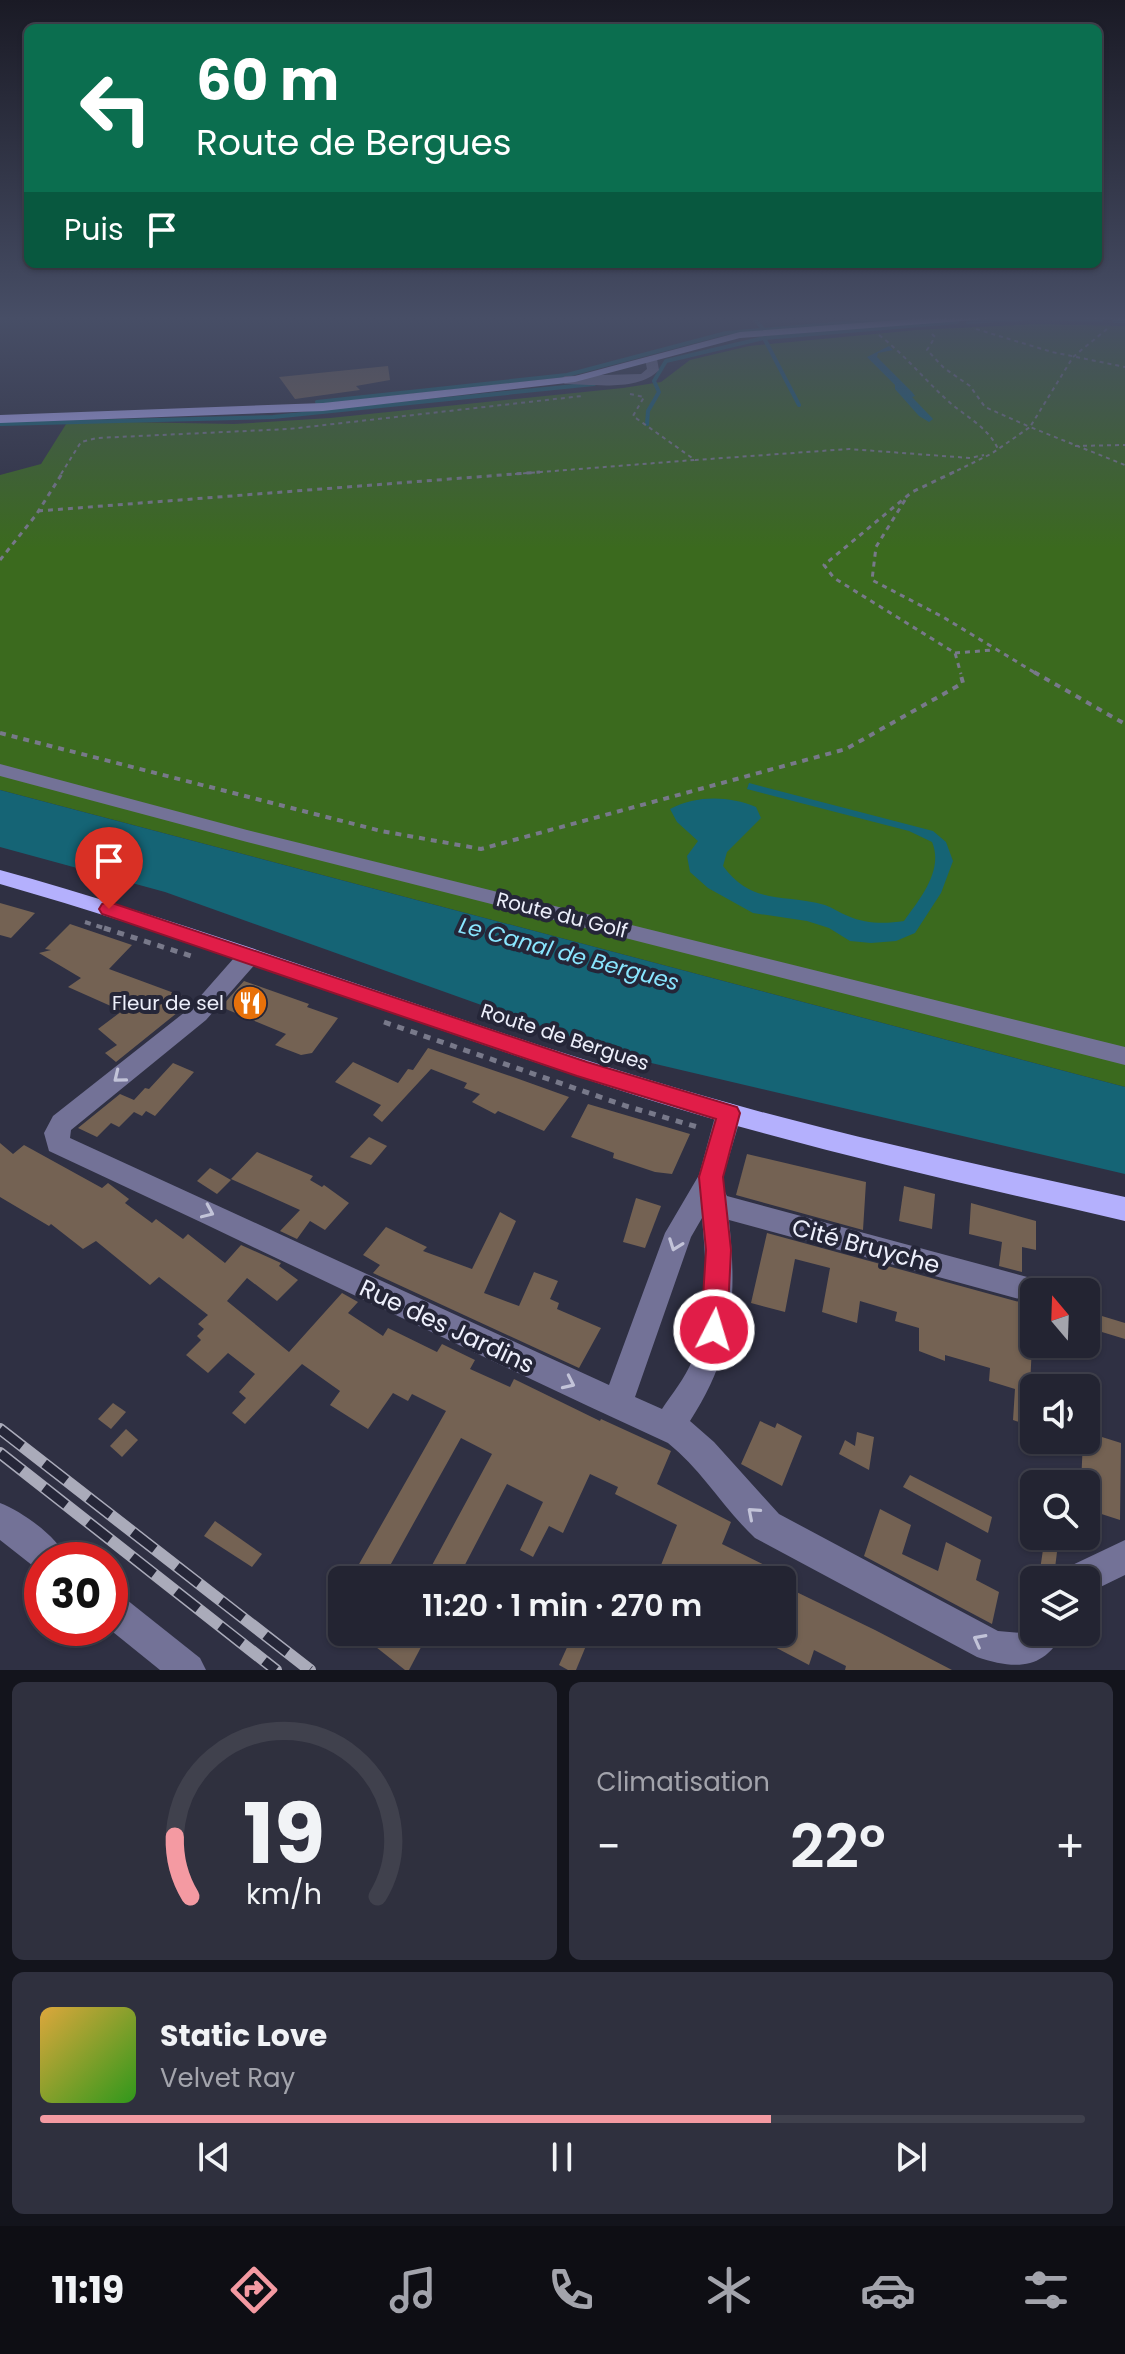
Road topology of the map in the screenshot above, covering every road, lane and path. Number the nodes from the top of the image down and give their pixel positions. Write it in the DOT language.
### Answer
graph roads {
  1 [pos="438,394"];
  2 [pos="629,394"];
  3 [pos="941,394"];
  4 [pos="976,394"];
  5 [pos="1050,394"];
  6 [pos="588,395"];
  7 [pos="0,417"];
  8 [pos="1030,427"];
  9 [pos="1125,445"];
  10 [pos="1073,447"];
  11 [pos="998,449"];
  12 [pos="991,454"];
  13 [pos="695,460"];
  14 [pos="1125,465"];
  15 [pos="912,492"];
  16 [pos="38,511"];
  17 [pos="0,560"];
  18 [pos="994,650"];
  19 [pos="955,653"];
  20 [pos="1125,724"];
  21 [pos="0,733"];
  22 [pos="0,770"];
  23 [pos="0,877"];
  24 [pos="249,956"];
  25 [pos="1125,1056"];
  26 [pos="729,1113"];
  27 [pos="707,1194"];
  28 [pos="1125,1209"];
  29 [pos="1020,1286"];
  30 [pos="617,1405"];
  31 [pos="668,1426"];
  32 [pos="0,1519"];
  33 [pos="29,1542"];
  34 [pos="1125,1557"];
  35 [pos="1100,1569"];
  36 [pos="128,1622"];
  37 [pos="1034,1646"];
  38 [pos="188,1670"];
  1 -- 7 [label="main road"];
  2 -- 13 [label="path"];
  3 -- 11 [label="path"];
  4 -- 8 [label="path"];
  5 -- 8 [label="path"];
  6 -- 16 [label="path"];
  8 -- 10 [label="path"];
  8 -- 11 [label="path"];
  9 -- 10 [label="path"];
  10 -- 14 [label="path"];
  11 -- 12 [label="path"];
  12 -- 13 [label="path"];
  12 -- 15 [label="path"];
  13 -- 16 [label="path"];
  15 -- 18 [label="path"];
  15 -- 19 [label="path"];
  16 -- 17 [label="path"];
  18 -- 19 [label="path"];
  18 -- 20 [label="path"];
  19 -- 21 [label="path"];
  22 -- 25 [label="street, Route du Golf"];
  23 -- 24 [label="main road, Route de Bergues"];
  24 -- 26 [label="main road, Route de Bergues"];
  24 -- 30 [label="street, Rue des Jardins, one-way"];
  26 -- 27 [label="street"];
  26 -- 28 [label="main road, Route de Bergues"];
  27 -- 29 [label="street, Cité Bruyche"];
  27 -- 30 [label="street, one-way"];
  27 -- 31 [label="street"];
  30 -- 31 [label="street, Rue des Jardins"];
  37 -- 31 [label="street, Rue des Jardins, one-way"];
  32 -- 33 [label="street"];
  34 -- 35 [label="street"];
  36 -- 38 [label="street"];
}
